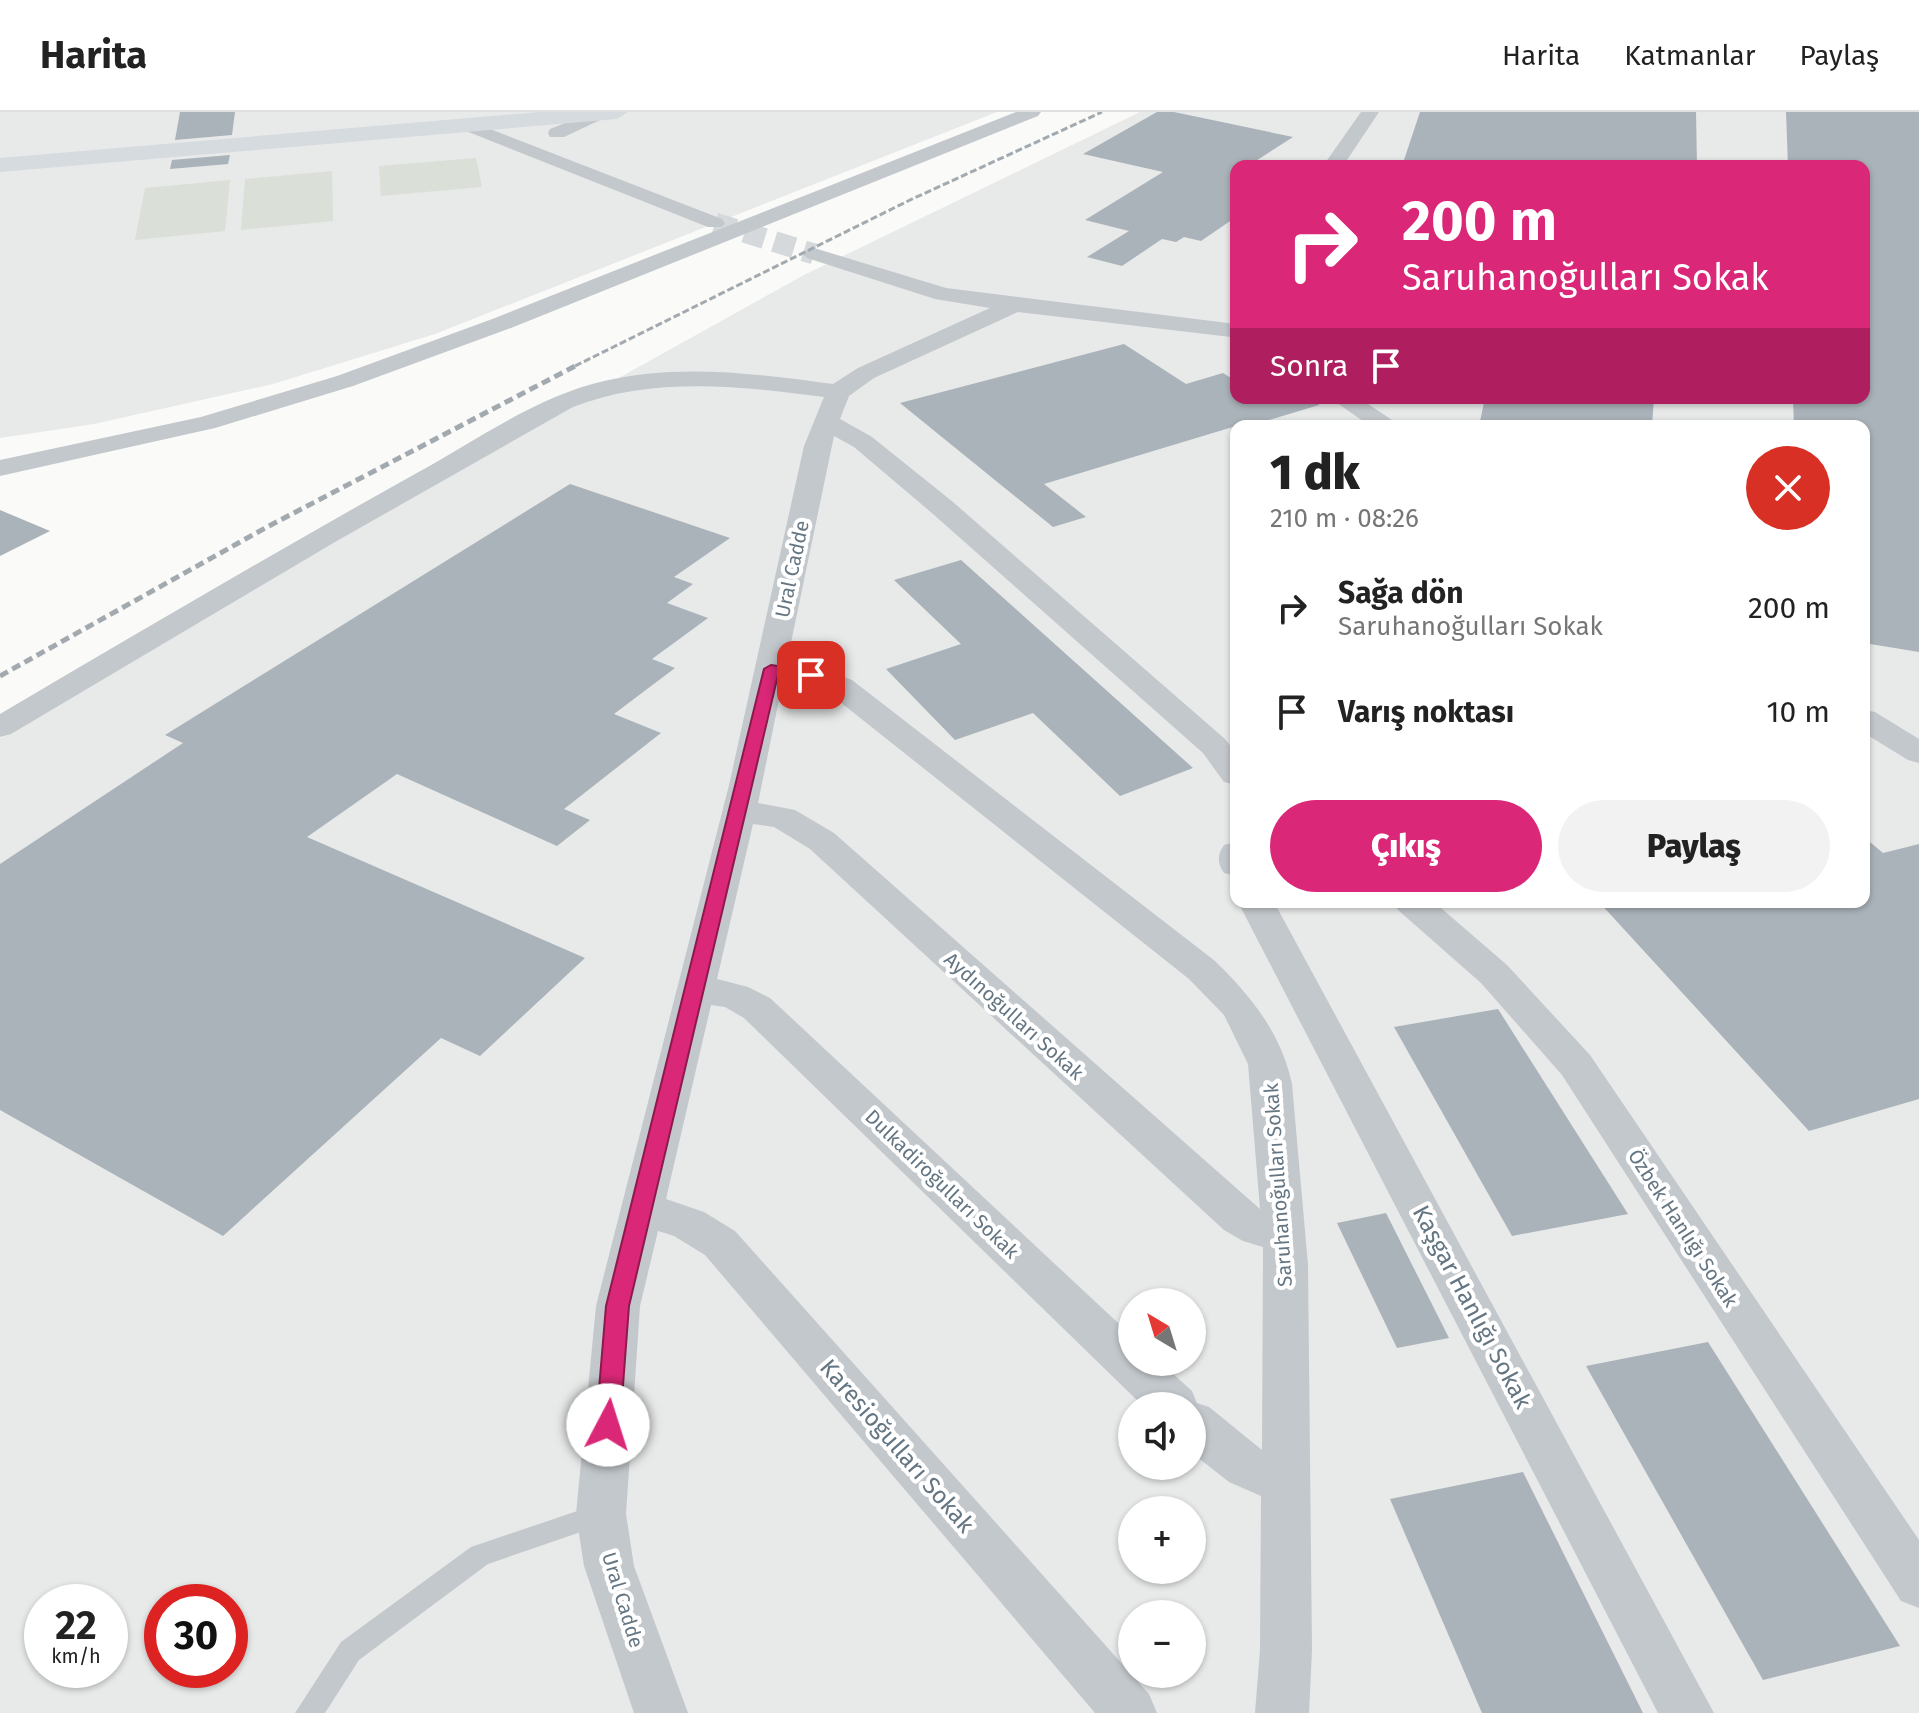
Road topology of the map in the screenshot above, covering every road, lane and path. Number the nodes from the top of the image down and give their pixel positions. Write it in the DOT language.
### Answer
graph roads {
  1 [pos="498,112"];
  2 [pos="1032,112"];
  3 [pos="1370,112"];
  4 [pos="611,113"];
  5 [pos="557,120"];
  6 [pos="467,125"];
  7 [pos="548,154"];
  8 [pos="0,155"];
  9 [pos="1337,160"];
  10 [pos="0,165"];
  11 [pos="715,223"];
  12 [pos="814,254"];
  13 [pos="1015,305"];
  14 [pos="1230,328"];
  15 [pos="1352,404"];
  16 [pos="831,406"];
  17 [pos="1378,420"];
  18 [pos="0,468"];
  19 [pos="771,669"];
  20 [pos="1870,723"];
  21 [pos="0,727"];
  22 [pos="1919,753"];
  23 [pos="1230,767"];
  24 [pos="739,811"];
  25 [pos="1259,908"];
  26 [pos="1418,908"];
  27 [pos="695,991"];
  28 [pos="642,1208"];
  29 [pos="1284,1234"];
  30 [pos="1160,1392"];
  31 [pos="1206,1435"];
  32 [pos="1287,1482"];
  33 [pos="601,1514"];
  34 [pos="1919,1584"];
  35 [pos="309,1713"];
  36 [pos="661,1713"];
  37 [pos="1130,1713"];
  38 [pos="1282,1713"];
  39 [pos="1687,1713"];
  1 -- 8 [label="street"];
  2 -- 18 [label="street"];
  3 -- 9 [label="street"];
  4 -- 5 [label="street"];
  5 -- 6 [label="street"];
  5 -- 7 [label="street"];
  6 -- 7 [label="street"];
  6 -- 10 [label="street"];
  7 -- 11 [label="street"];
  12 -- 13 [label="street"];
  13 -- 14 [label="street"];
  13 -- 16 [label="street"];
  15 -- 17 [label="street"];
  16 -- 19 [label="street, Ural Cadde"];
  16 -- 21 [label="street"];
  16 -- 23 [label="street"];
  19 -- 24 [label="street, Ural Cadde"];
  19 -- 29 [label="street, Saruhanoğulları Sokak"];
  20 -- 22 [label="street"];
  24 -- 27 [label="street, Ural Cadde"];
  24 -- 29 [label="street, Aydınoğulları Sokak"];
  25 -- 39 [label="street, Kaşgar Hanlığı Sokak"];
  26 -- 34 [label="street, Özbek Hanlığı Sokak"];
  27 -- 28 [label="street, Ural Cadde"];
  27 -- 30 [label="street, Dulkadiroğulları Sokak"];
  28 -- 33 [label="street, Ural Cadde"];
  28 -- 37 [label="street, Karesioğulları Sokak"];
  29 -- 32 [label="street, Saruhanoğulları Sokak"];
  31 -- 32 [label="street"];
  32 -- 38 [label="street, Saruhanoğulları Sokak"];
  33 -- 35 [label="lane"];
  33 -- 36 [label="street, Ural Cadde"];
}
